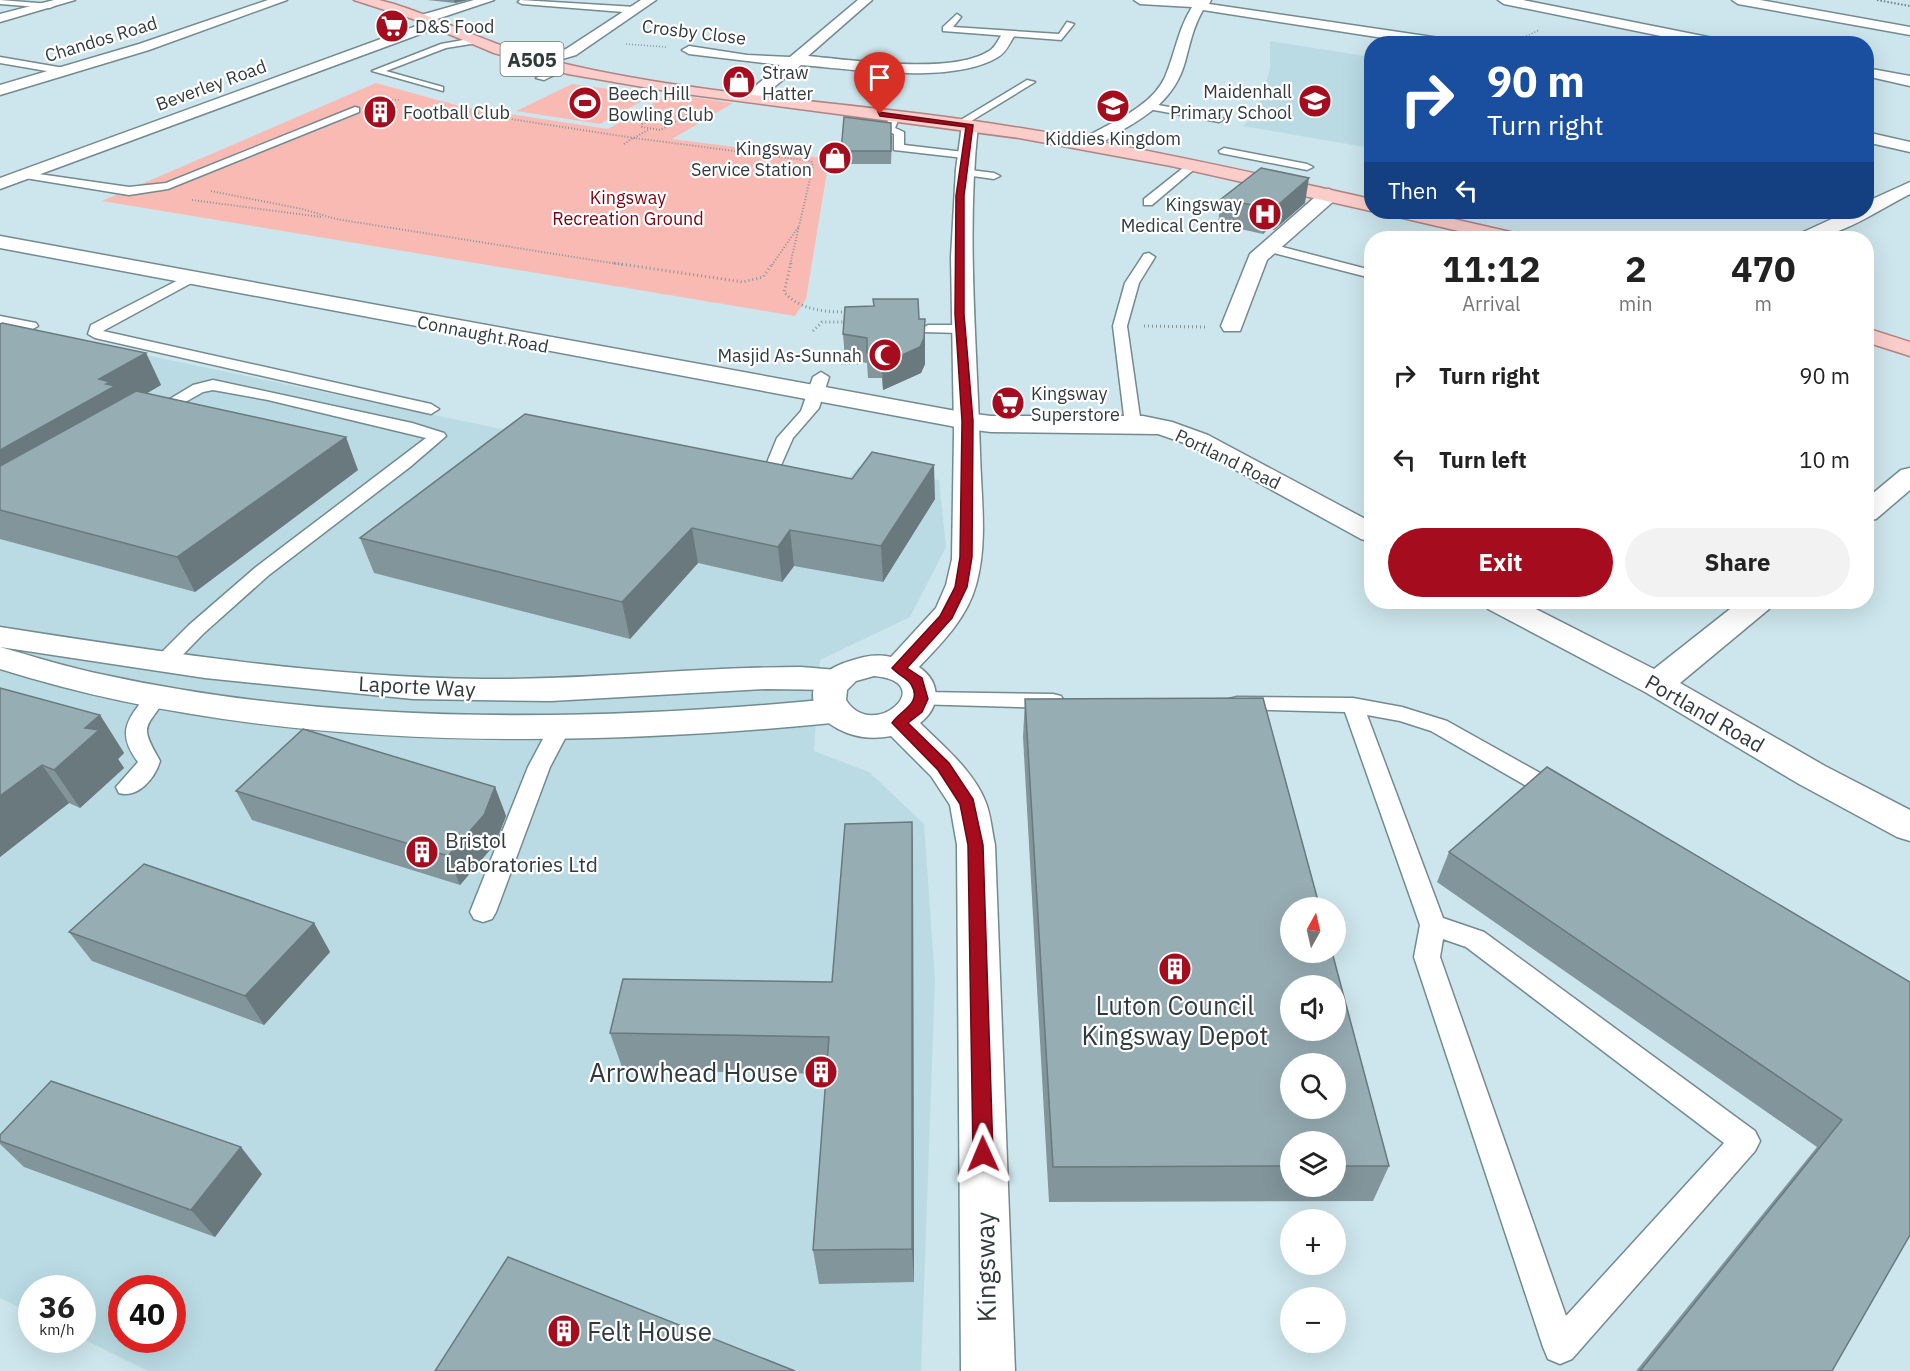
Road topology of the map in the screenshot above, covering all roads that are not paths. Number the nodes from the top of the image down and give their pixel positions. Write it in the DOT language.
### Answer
graph roads {
  1 [pos="69,0"];
  2 [pos="281,0"];
  3 [pos="360,0"];
  4 [pos="488,0"];
  5 [pos="650,0"];
  6 [pos="866,0"];
  7 [pos="1140,0"];
  8 [pos="1504,0"];
  9 [pos="1738,0"];
  10 [pos="0,2"];
  11 [pos="522,2"];
  12 [pos="1202,3"];
  13 [pos="50,6"];
  14 [pos="636,10"];
  15 [pos="957,17"];
  16 [pos="0,18"];
  17 [pos="431,21"];
  18 [pos="1070,24"];
  19 [pos="1910,31"];
  20 [pos="1008,35"];
  21 [pos="1404,36"];
  22 [pos="1683,36"];
  23 [pos="474,41"];
  24 [pos="689,50"];
  25 [pos="0,60"];
  26 [pos="542,61"];
  27 [pos="796,61"];
  28 [pos="562,68"];
  29 [pos="64,71"];
  30 [pos="1874,74"];
  31 [pos="541,78"];
  32 [pos="1910,81"];
  33 [pos="1030,82"];
  34 [pos="440,89"];
  35 [pos="0,90"];
  36 [pos="752,98"];
  37 [pos="1147,106"];
  38 [pos="356,110"];
  39 [pos="1219,119"];
  40 [pos="887,125"];
  41 [pos="964,125"];
  42 [pos="1874,139"];
  43 [pos="1086,144"];
  44 [pos="1910,147"];
  45 [pos="1224,151"];
  46 [pos="1273,161"];
  47 [pos="963,163"];
  48 [pos="1192,166"];
  49 [pos="1307,167"];
  50 [pos="25,175"];
  51 [pos="994,176"];
  52 [pos="1251,178"];
  53 [pos="3,181"];
  54 [pos="1910,187"];
  55 [pos="1329,195"];
  56 [pos="1148,202"];
  57 [pos="1364,203"];
  58 [pos="1874,205"];
  59 [pos="1431,219"];
  60 [pos="1846,219"];
  61 [pos="1482,231"];
  62 [pos="1821,231"];
  63 [pos="0,242"];
  64 [pos="1267,247"];
  65 [pos="1149,257"];
  66 [pos="1364,272"];
  67 [pos="190,278"];
  68 [pos="0,320"];
  69 [pos="31,326"];
  70 [pos="1232,326"];
  71 [pos="928,328"];
  72 [pos="961,329"];
  73 [pos="1874,338"];
  74 [pos="1910,349"];
  75 [pos="818,386"];
  76 [pos="431,409"];
  77 [pos="967,421"];
  78 [pos="1133,424"];
  79 [pos="135,425"];
  80 [pos="737,470"];
  81 [pos="1910,476"];
  82 [pos="1874,506"];
  83 [pos="1363,520"];
  84 [pos="1512,609"];
  85 [pos="1749,609"];
  86 [pos="0,637"];
  87 [pos="0,658"];
  88 [pos="165,661"];
  89 [pos="899,668"];
  90 [pos="1657,684"];
  91 [pos="157,695"];
  92 [pos="835,695"];
  93 [pos="1073,701"];
  94 [pos="1213,703"];
  95 [pos="1353,705"];
  96 [pos="910,711"];
  97 [pos="560,727"];
  98 [pos="127,787"];
  99 [pos="1581,807"];
  100 [pos="1910,827"];
  101 [pos="483,912"];
  102 [pos="1433,925"];
  103 [pos="987,1371"];
  1 -- 13 [label="street"];
  2 -- 29 [label="street, Chandos Road"];
  3 -- 17 [label="main road, A505"];
  4 -- 17 [label="street, Beverley Road"];
  5 -- 14 [label="street"];
  6 -- 27 [label="street"];
  7 -- 12 [label="street"];
  8 -- 22 [label="street"];
  9 -- 19 [label="street"];
  10 -- 13 [label="lane"];
  11 -- 14 [label="lane"];
  12 -- 21 [label="street"];
  12 -- 37 [label="street"];
  13 -- 16 [label="street"];
  14 -- 26 [label="street"];
  15 -- 20 [label="lane"];
  17 -- 23 [label="main road, A505"];
  17 -- 50 [label="street, Beverley Road"];
  18 -- 20 [label="lane"];
  20 -- 27 [label="street, Crosby Close"];
  23 -- 26 [label="main road, A505"];
  23 -- 34 [label="lane"];
  24 -- 27 [label="street, Crosby Close"];
  25 -- 29 [label="lane"];
  26 -- 28 [label="main road, A505"];
  27 -- 36 [label="street"];
  28 -- 31 [label="lane"];
  28 -- 36 [label="main road, A505"];
  29 -- 35 [label="street, Chandos Road"];
  30 -- 32 [label="street"];
  33 -- 41 [label="lane"];
  36 -- 40 [label="main road, A505"];
  37 -- 39 [label="lane"];
  37 -- 43 [label="street"];
  38 -- 50 [label="lane"];
  40 -- 41 [label="main road, A505"];
  40 -- 47 [label="lane"];
  41 -- 43 [label="main road, A505"];
  41 -- 47 [label="street"];
  42 -- 44 [label="street"];
  43 -- 48 [label="main road, A505"];
  45 -- 46 [label="lane"];
  46 -- 49 [label="lane"];
  46 -- 52 [label="lane"];
  47 -- 51 [label="lane"];
  47 -- 72 [label="street"];
  48 -- 52 [label="main road, A505"];
  48 -- 56 [label="lane"];
  50 -- 53 [label="street, Beverley Road"];
  52 -- 55 [label="main road, A505"];
  54 -- 58 [label="street"];
  55 -- 57 [label="main road, A505"];
  55 -- 64 [label="street"];
  59 -- 61 [label="main road"];
  60 -- 62 [label="street"];
  63 -- 67 [label="street, Connaught Road"];
  64 -- 66 [label="lane"];
  64 -- 70 [label="street"];
  65 -- 78 [label="lane"];
  67 -- 75 [label="street, Connaught Road"];
  67 -- 76 [label="lane"];
  68 -- 69 [label="lane"];
  71 -- 72 [label="lane"];
  72 -- 77 [label="street"];
  73 -- 74 [label="main road"];
  75 -- 77 [label="street, Connaught Road"];
  75 -- 80 [label="lane"];
  77 -- 78 [label="street, Portland Road"];
  77 -- 89 [label="street"];
  78 -- 83 [label="street, Portland Road"];
  79 -- 88 [label="lane"];
  81 -- 82 [label="street"];
  84 -- 90 [label="street, Portland Road"];
  85 -- 90 [label="street"];
  86 -- 88 [label="street, Laporte Way"];
  87 -- 91 [label="street, Laporte Way"];
  88 -- 92 [label="street, Laporte Way"];
  89 -- 92 [label="street"];
  89 -- 96 [label="street"];
  90 -- 100 [label="street, Portland Road"];
  91 -- 97 [label="street, Laporte Way"];
  91 -- 98 [label="lane"];
  92 -- 96 [label="street"];
  92 -- 97 [label="street, Laporte Way"];
  93 -- 96 [label="lane"];
  94 -- 95 [label="lane"];
  95 -- 99 [label="lane"];
  95 -- 102 [label="lane"];
  96 -- 103 [label="street, Kingsway"];
  97 -- 101 [label="lane"];
  102 -- 102 [label="lane"];
}
